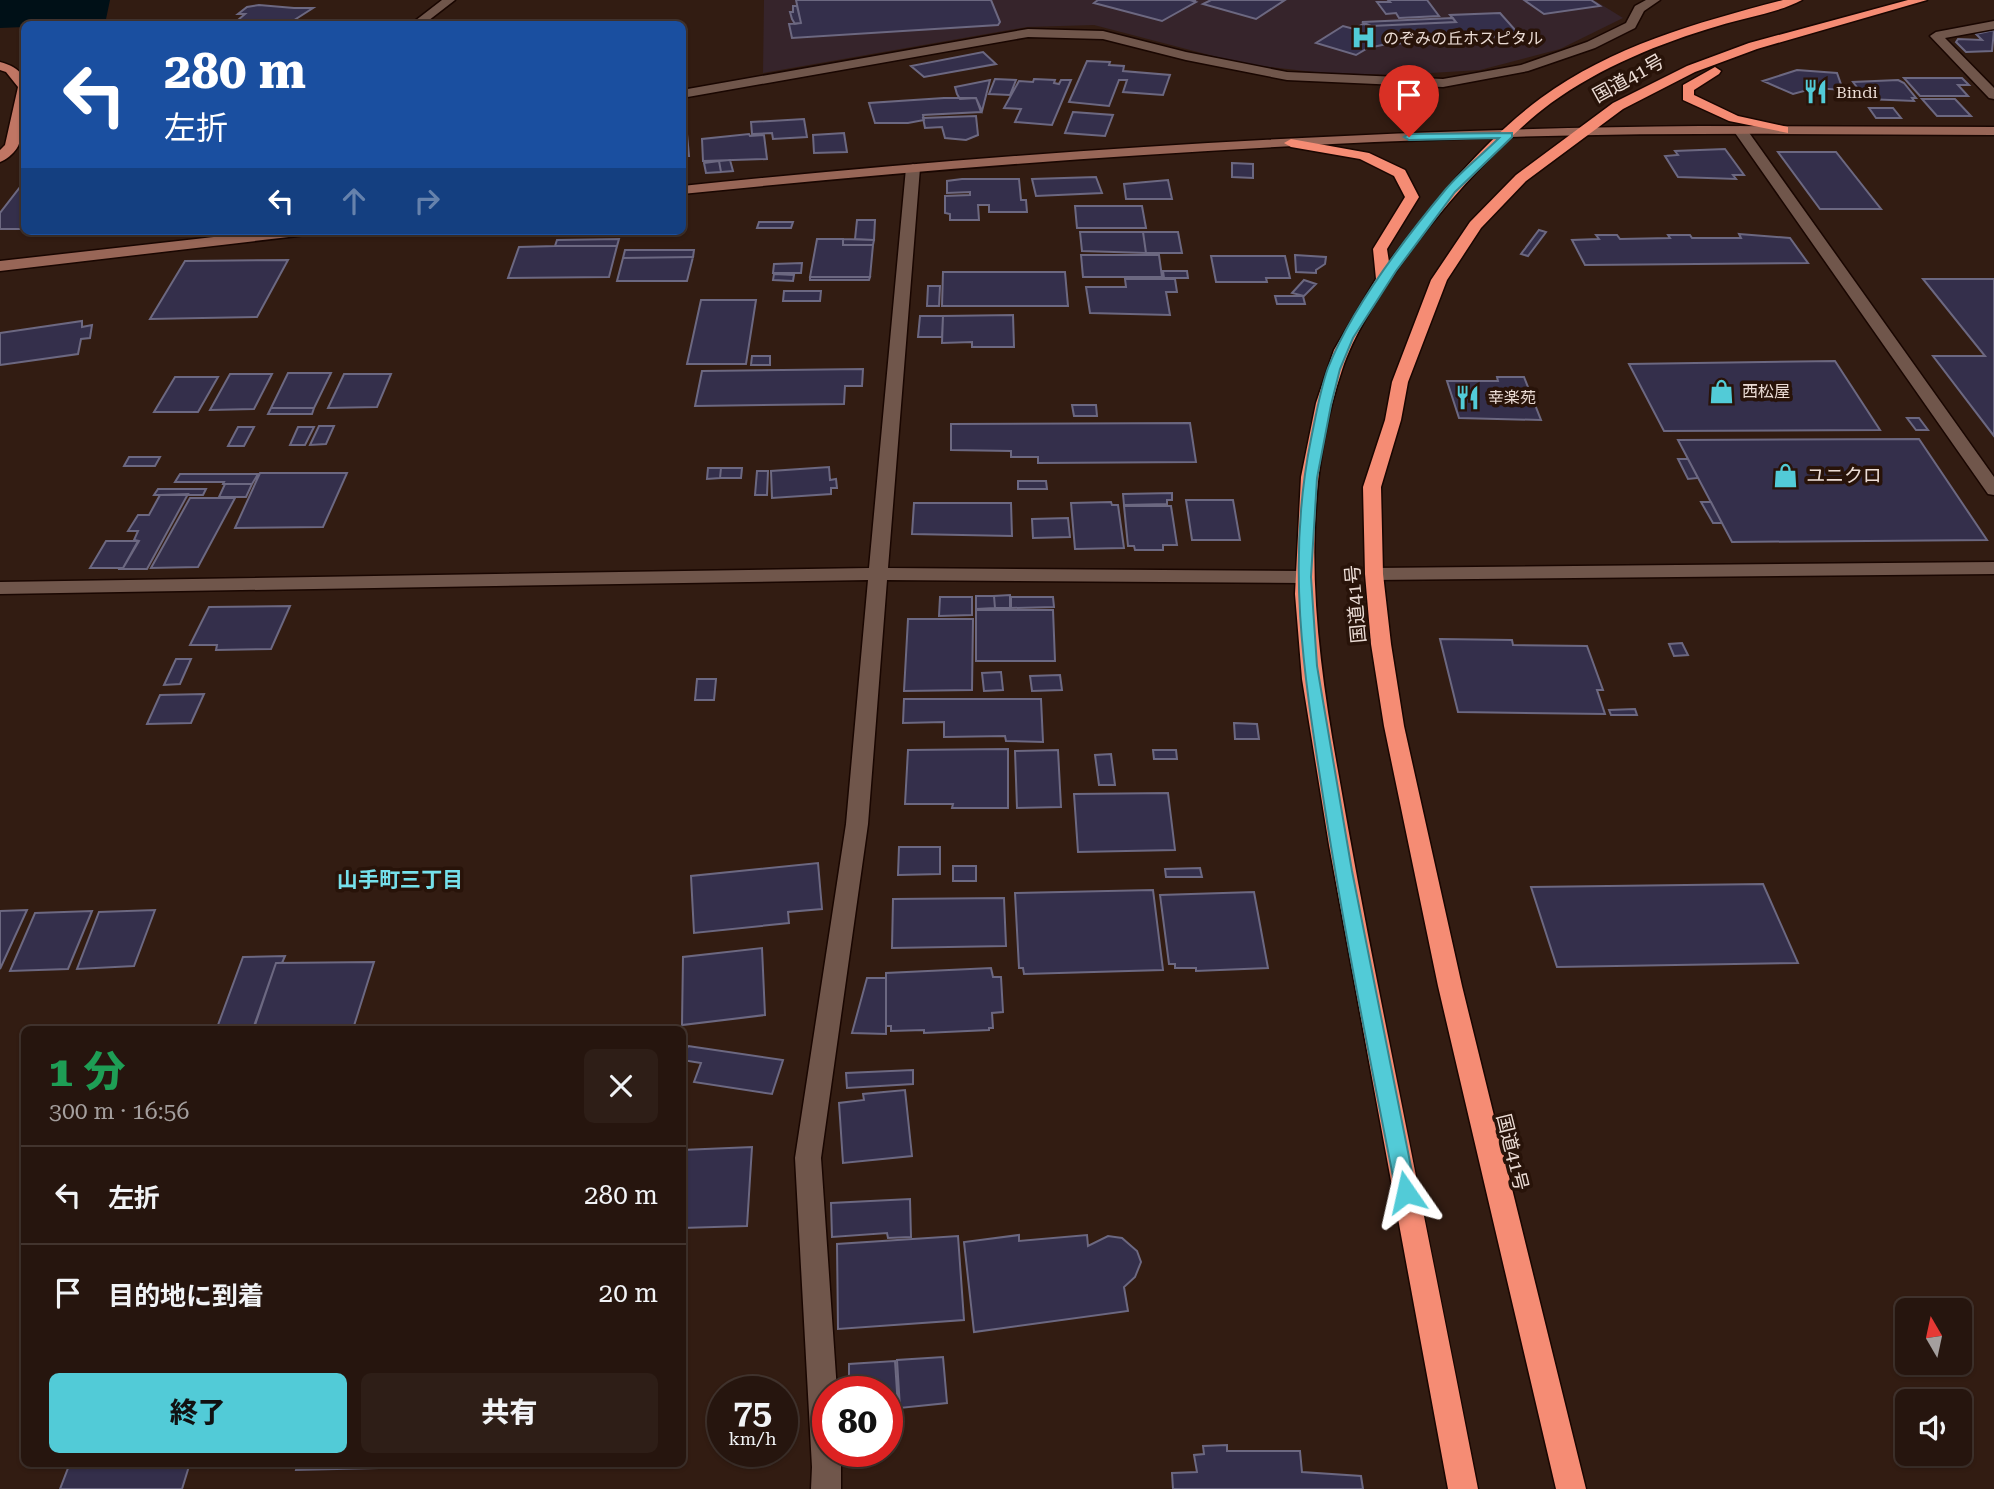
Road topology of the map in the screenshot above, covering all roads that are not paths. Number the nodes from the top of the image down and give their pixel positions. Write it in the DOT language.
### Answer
graph roads {
  1 [pos="449,0"];
  2 [pos="1654,0"];
  3 [pos="1796,0"];
  4 [pos="1921,0"];
  5 [pos="421,21"];
  6 [pos="1994,25"];
  7 [pos="1775,40"];
  8 [pos="0,66"];
  9 [pos="21,84"];
  10 [pos="686,93"];
  11 [pos="1994,95"];
  12 [pos="21,102"];
  13 [pos="1740,130"];
  14 [pos="1783,130"];
  15 [pos="1994,131"];
  16 [pos="1581,133"];
  17 [pos="1508,135"];
  18 [pos="1291,143"];
  19 [pos="0,158"];
  20 [pos="913,168"];
  21 [pos="686,190"];
  22 [pos="271,235"];
  23 [pos="0,266"];
  24 [pos="1384,281"];
  25 [pos="1994,490"];
  26 [pos="1994,568"];
  27 [pos="1374,573"];
  28 [pos="880,574"];
  29 [pos="1304,577"];
  30 [pos="0,588"];
  31 [pos="826,1489"];
  32 [pos="1463,1489"];
  33 [pos="1571,1489"];
  1 -- 5 [label="street"];
  2 -- 10 [label="street"];
  3 -- 17 [label="highway, 国道41号"];
  4 -- 7 [label="highway, 国道41号"];
  6 -- 11 [label="street"];
  7 -- 14 [label="highway"];
  7 -- 16 [label="highway, 国道41号"];
  8 -- 9 [label="main road"];
  12 -- 19 [label="main road"];
  13 -- 14 [label="street"];
  13 -- 16 [label="street"];
  13 -- 25 [label="street"];
  14 -- 15 [label="street"];
  16 -- 17 [label="street"];
  16 -- 27 [label="highway, 国道41号"];
  17 -- 18 [label="street"];
  17 -- 24 [label="highway, 国道41号"];
  18 -- 20 [label="street"];
  18 -- 24 [label="highway"];
  20 -- 21 [label="street"];
  20 -- 28 [label="street"];
  22 -- 23 [label="street"];
  24 -- 29 [label="highway, 国道41号"];
  26 -- 27 [label="street"];
  27 -- 33 [label="highway, 国道41号"];
  28 -- 29 [label="street"];
  28 -- 30 [label="street"];
  28 -- 31 [label="street"];
  29 -- 32 [label="highway, 国道41号"];
}
